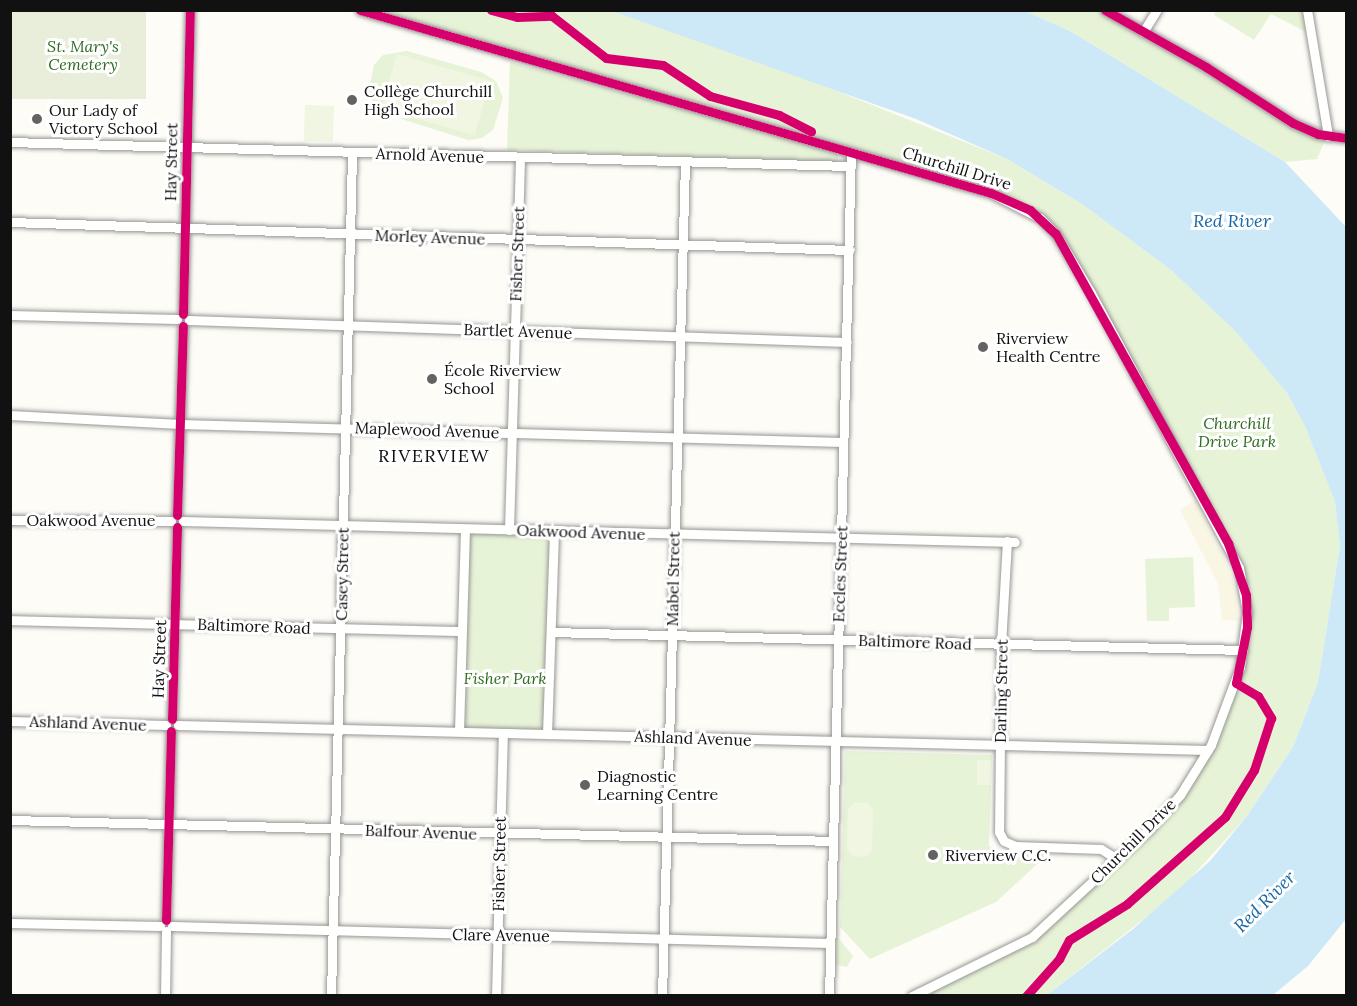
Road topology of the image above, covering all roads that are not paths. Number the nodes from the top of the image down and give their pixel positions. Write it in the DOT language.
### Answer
graph roads {
  1 [pos="190,10"];
  2 [pos="360,10"];
  3 [pos="1105,10"];
  4 [pos="1156,10"];
  5 [pos="1307,10"];
  6 [pos="1143,32"];
  7 [pos="1328,136"];
  8 [pos="1347,138"];
  9 [pos="10,142"];
  10 [pos="186,147"];
  11 [pos="352,152"];
  12 [pos="851,153"];
  13 [pos="520,158"];
  14 [pos="685,163"];
  15 [pos="850,166"];
  16 [pos="10,222"];
  17 [pos="184,229"];
  18 [pos="349,234"];
  19 [pos="518,241"];
  20 [pos="683,246"];
  21 [pos="850,250"];
  22 [pos="10,315"];
  23 [pos="183,320"];
  24 [pos="347,326"];
  25 [pos="515,331"];
  26 [pos="680,336"];
  27 [pos="847,342"];
  28 [pos="10,415"];
  29 [pos="180,424"];
  30 [pos="344,427"];
  31 [pos="510,432"];
  32 [pos="676,436"];
  33 [pos="843,442"];
  34 [pos="10,520"];
  35 [pos="177,521"];
  36 [pos="342,525"];
  37 [pos="465,529"];
  38 [pos="509,530"];
  39 [pos="554,531"];
  40 [pos="674,535"];
  41 [pos="842,537"];
  42 [pos="1011,542"];
  43 [pos="10,620"];
  44 [pos="175,624"];
  45 [pos="340,629"];
  46 [pos="462,631"];
  47 [pos="551,632"];
  48 [pos="672,635"];
  49 [pos="837,639"];
  50 [pos="1001,644"];
  51 [pos="1243,650"];
  52 [pos="10,721"];
  53 [pos="172,725"];
  54 [pos="337,729"];
  55 [pos="459,731"];
  56 [pos="503,733"];
  57 [pos="547,734"];
  58 [pos="669,737"];
  59 [pos="835,741"];
  60 [pos="1000,746"];
  61 [pos="1208,750"];
  62 [pos="10,820"];
  63 [pos="169,823"];
  64 [pos="334,828"];
  65 [pos="500,835"];
  66 [pos="667,839"];
  67 [pos="832,841"];
  68 [pos="1117,859"];
  69 [pos="10,923"];
  70 [pos="166,926"];
  71 [pos="332,931"];
  72 [pos="498,935"];
  73 [pos="664,938"];
  74 [pos="829,943"];
  75 [pos="165,996"];
  76 [pos="331,996"];
  77 [pos="496,996"];
  78 [pos="662,996"];
  79 [pos="829,996"];
  80 [pos="912,996"];
  1 -- 10 [label="street, Hay Street"];
  2 -- 12 [label="street, Churchill Drive"];
  3 -- 6 [label="street"];
  4 -- 6 [label="street"];
  5 -- 7 [label="street"];
  6 -- 7 [label="street"];
  7 -- 8 [label="street"];
  9 -- 10 [label="street, Arnold Avenue"];
  10 -- 11 [label="street, Arnold Avenue"];
  10 -- 17 [label="street, Hay Street"];
  11 -- 13 [label="street, Arnold Avenue"];
  11 -- 18 [label="street, Casey Street"];
  12 -- 15 [label="street, Eccles Street"];
  12 -- 51 [label="street, Churchill Drive"];
  13 -- 14 [label="street, Arnold Avenue"];
  13 -- 19 [label="street, Fisher Street"];
  14 -- 15 [label="street, Arnold Avenue"];
  14 -- 20 [label="street, Mabel Street"];
  15 -- 21 [label="street, Eccles Street"];
  16 -- 17 [label="street, Morley Avenue"];
  17 -- 18 [label="street, Morley Avenue"];
  17 -- 23 [label="street, Hay Street"];
  18 -- 19 [label="street, Morley Avenue"];
  18 -- 24 [label="street, Casey Street"];
  19 -- 20 [label="street, Morley Avenue"];
  19 -- 25 [label="street, Fisher Street"];
  20 -- 21 [label="street, Morley Avenue"];
  20 -- 26 [label="street, Mabel Street"];
  21 -- 27 [label="street, Eccles Street"];
  22 -- 23 [label="street, Bartlet Avenue"];
  23 -- 24 [label="street, Bartlet Avenue"];
  23 -- 29 [label="street, Hay Street"];
  24 -- 25 [label="street, Bartlet Avenue"];
  24 -- 30 [label="street, Casey Street"];
  25 -- 26 [label="street, Bartlet Avenue"];
  25 -- 31 [label="street, Fisher Street"];
  26 -- 27 [label="street, Bartlet Avenue"];
  26 -- 32 [label="street, Mabel Street"];
  27 -- 33 [label="street, Eccles Street"];
  28 -- 29 [label="street, Maplewood Avenue"];
  29 -- 30 [label="street, Maplewood Avenue"];
  29 -- 35 [label="street, Hay Street"];
  30 -- 31 [label="street, Maplewood Avenue"];
  30 -- 36 [label="street, Casey Street"];
  31 -- 32 [label="street, Maplewood Avenue"];
  31 -- 38 [label="street, Fisher Street"];
  32 -- 33 [label="street, Maplewood Avenue"];
  32 -- 40 [label="street, Mabel Street"];
  33 -- 41 [label="street, Eccles Street"];
  34 -- 35 [label="street, Oakwood Avenue"];
  35 -- 36 [label="street, Oakwood Avenue"];
  35 -- 44 [label="street, Hay Street"];
  36 -- 37 [label="street, Oakwood Avenue"];
  36 -- 45 [label="street, Casey Street"];
  37 -- 38 [label="street, Oakwood Avenue"];
  37 -- 46 [label="street"];
  38 -- 39 [label="street, Oakwood Avenue"];
  39 -- 40 [label="street, Oakwood Avenue"];
  39 -- 47 [label="street"];
  40 -- 41 [label="street, Oakwood Avenue"];
  40 -- 48 [label="street, Mabel Street"];
  41 -- 42 [label="street, Oakwood Avenue"];
  41 -- 49 [label="street, Eccles Street"];
  42 -- 50 [label="street, Darling Street"];
  43 -- 44 [label="street, Baltimore Road"];
  44 -- 45 [label="street, Baltimore Road"];
  44 -- 53 [label="street, Hay Street"];
  45 -- 46 [label="street, Baltimore Road"];
  45 -- 54 [label="street, Casey Street"];
  46 -- 55 [label="street"];
  47 -- 48 [label="street, Baltimore Road"];
  47 -- 57 [label="street"];
  48 -- 49 [label="street, Baltimore Road"];
  48 -- 58 [label="street, Mabel Street"];
  49 -- 50 [label="street, Baltimore Road"];
  49 -- 59 [label="street, Eccles Street"];
  50 -- 51 [label="street, Baltimore Road"];
  50 -- 60 [label="street, Darling Street"];
  51 -- 61 [label="street, Churchill Drive"];
  52 -- 53 [label="street, Ashland Avenue"];
  53 -- 54 [label="street, Ashland Avenue"];
  53 -- 63 [label="street, Hay Street"];
  54 -- 55 [label="street, Ashland Avenue"];
  54 -- 64 [label="street, Casey Street"];
  55 -- 56 [label="street, Ashland Avenue"];
  56 -- 57 [label="street, Ashland Avenue"];
  56 -- 65 [label="street, Fisher Street"];
  57 -- 58 [label="street, Ashland Avenue"];
  58 -- 59 [label="street, Ashland Avenue"];
  58 -- 66 [label="street, Mabel Street"];
  59 -- 60 [label="street, Ashland Avenue"];
  59 -- 67 [label="street, Eccles Street"];
  60 -- 61 [label="street, Ashland Avenue"];
  60 -- 68 [label="street, Darling Street"];
  61 -- 68 [label="street, Churchill Drive"];
  62 -- 63 [label="street, Balfour Avenue"];
  63 -- 64 [label="street, Balfour Avenue"];
  63 -- 70 [label="street, Hay Street"];
  64 -- 65 [label="street, Balfour Avenue"];
  64 -- 71 [label="street, Casey Street"];
  65 -- 66 [label="street, Balfour Avenue"];
  65 -- 72 [label="street, Fisher Street"];
  66 -- 67 [label="street, Balfour Avenue"];
  66 -- 73 [label="street, Mabel Street"];
  67 -- 74 [label="street, Eccles Street"];
  68 -- 80 [label="street, Churchill Drive"];
  69 -- 70 [label="street, Clare Avenue"];
  70 -- 71 [label="street, Clare Avenue"];
  70 -- 75 [label="street, Hay Street"];
  71 -- 72 [label="street, Clare Avenue"];
  71 -- 76 [label="street, Casey Street"];
  72 -- 73 [label="street, Clare Avenue"];
  72 -- 77 [label="street, Fisher Street"];
  73 -- 74 [label="street, Clare Avenue"];
  73 -- 78 [label="street, Mabel Street"];
  74 -- 79 [label="street, Eccles Street"];
}
